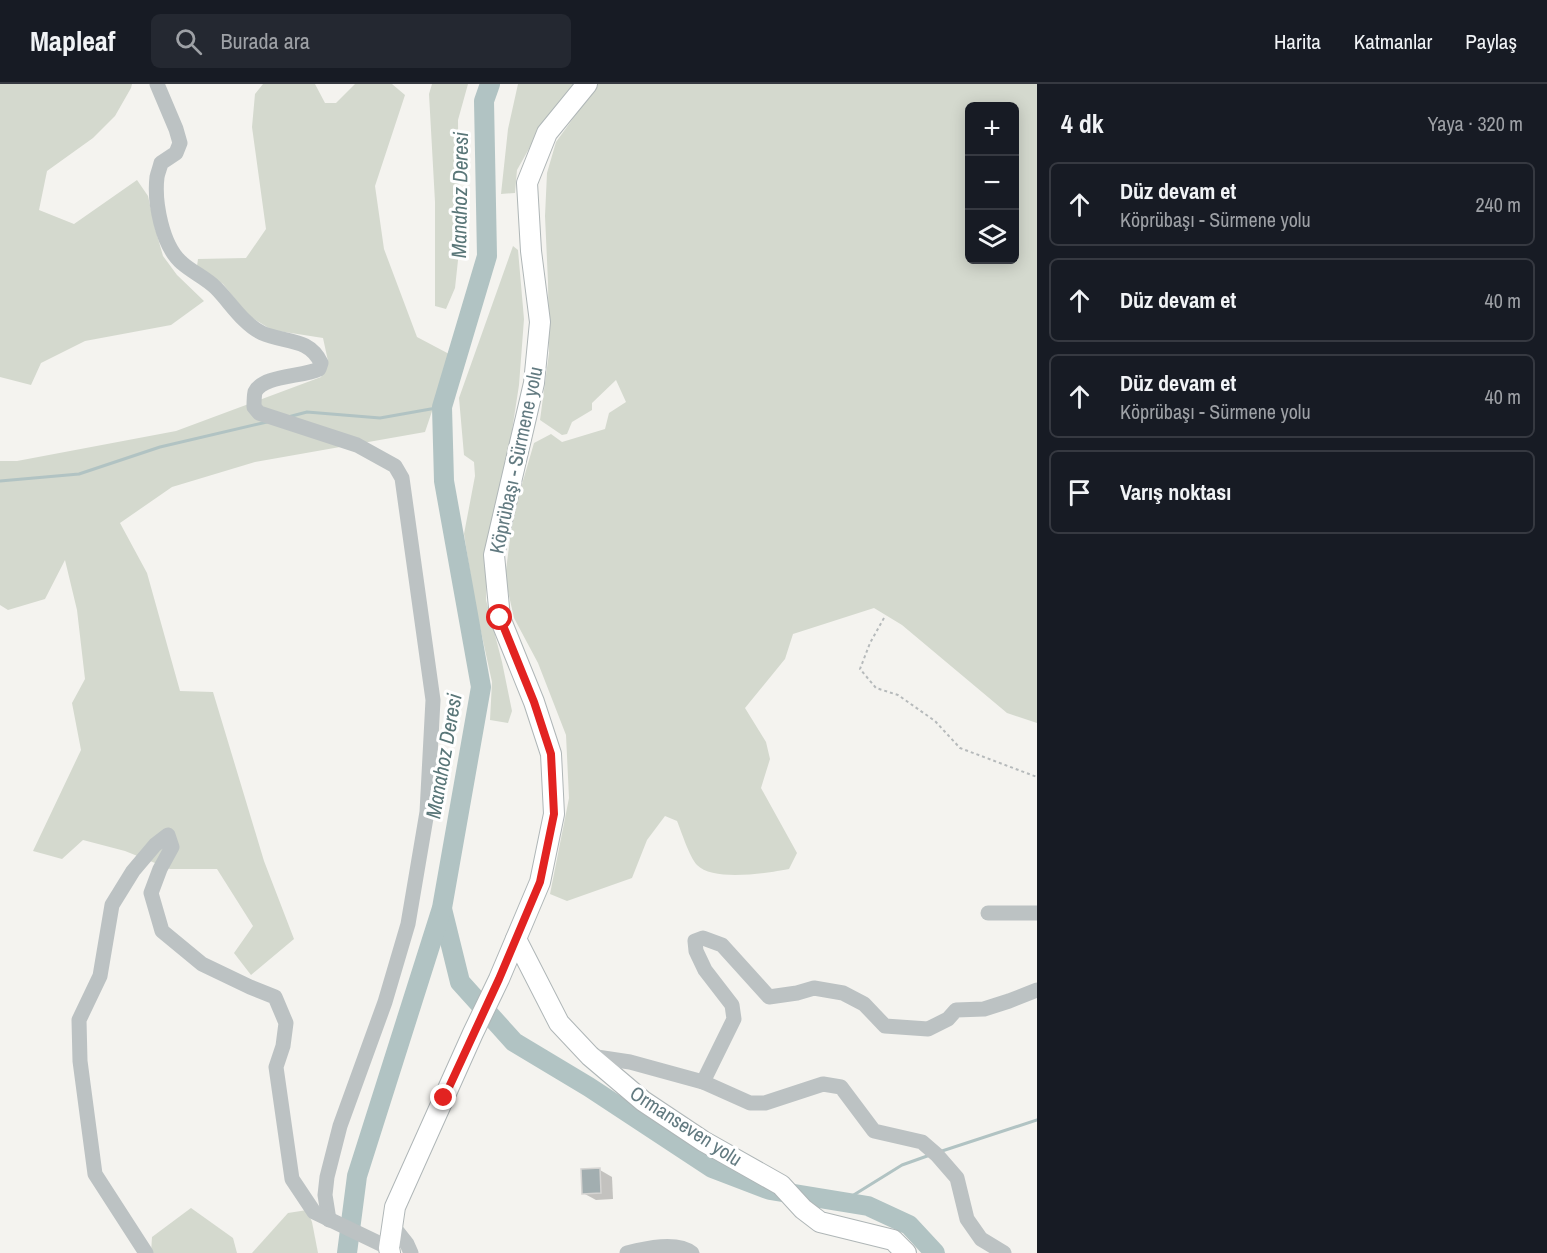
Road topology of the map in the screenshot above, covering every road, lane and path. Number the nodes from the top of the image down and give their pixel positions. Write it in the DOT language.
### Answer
graph roads {
  1 [pos="157,84"];
  2 [pos="587,84"];
  3 [pos="884,618"];
  4 [pos="1037,777"];
  5 [pos="988,913"];
  6 [pos="1037,913"];
  7 [pos="516,939"];
  8 [pos="1037,990"];
  9 [pos="590,1056"];
  10 [pos="703,1082"];
  11 [pos="329,1220"];
  12 [pos="392,1225"];
  13 [pos="390,1251"];
  14 [pos="146,1253"];
  15 [pos="411,1253"];
  16 [pos="627,1253"];
  17 [pos="692,1253"];
  18 [pos="906,1253"];
  19 [pos="1004,1253"];
  1 -- 11 [label="street"];
  2 -- 7 [label="main road, Köprübaşı - Sürmene yolu"];
  3 -- 4 [label="path"];
  5 -- 6 [label="street"];
  7 -- 9 [label="main road, Ormanseven yolu"];
  7 -- 12 [label="main road, Köprübaşı - Sürmene yolu"];
  8 -- 10 [label="street"];
  9 -- 10 [label="street"];
  9 -- 18 [label="main road, Ormanseven yolu"];
  10 -- 19 [label="street"];
  11 -- 13 [label="street"];
  11 -- 14 [label="street"];
  12 -- 13 [label="main road"];
  12 -- 15 [label="street"];
  16 -- 17 [label="street"];
}
